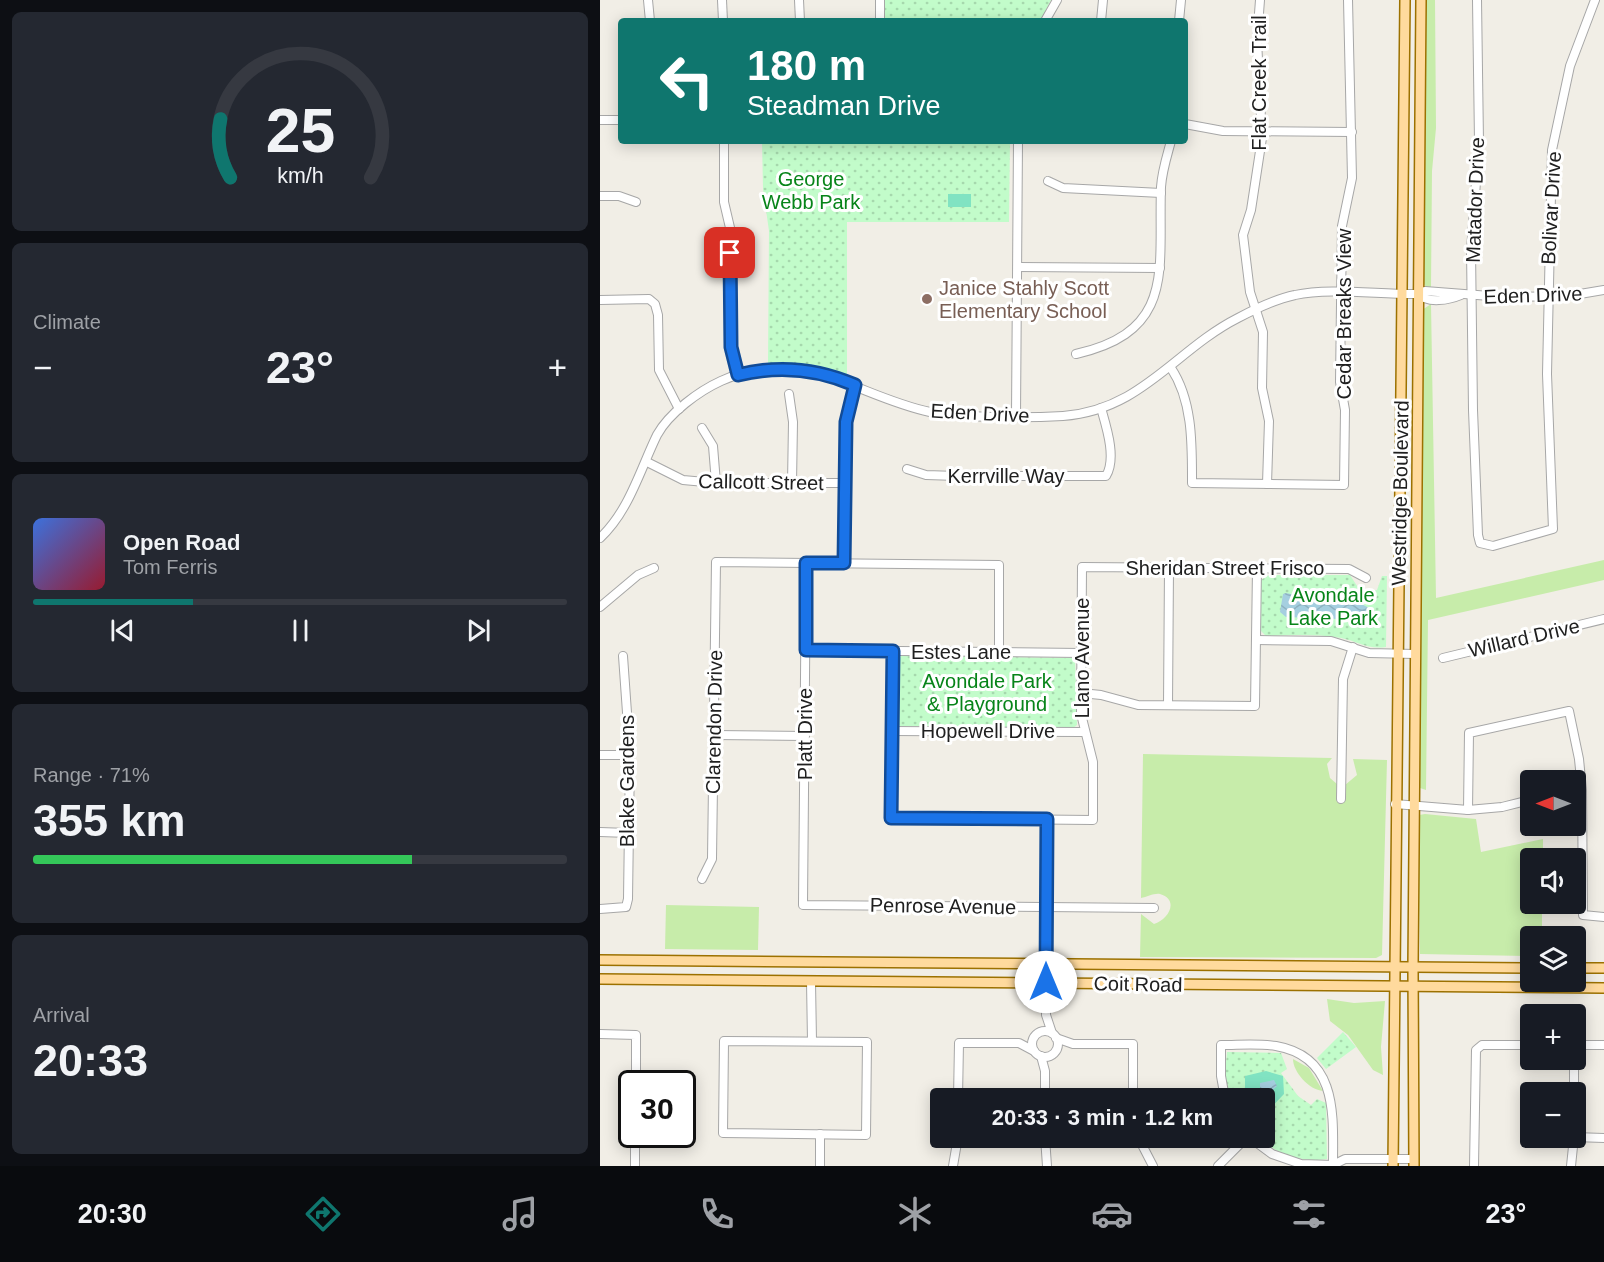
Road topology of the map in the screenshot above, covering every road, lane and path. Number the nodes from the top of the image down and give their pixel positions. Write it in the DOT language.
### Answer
graph roads {
  1 [pos="648,0"];
  2 [pos="722,0"];
  3 [pos="799,0"];
  4 [pos="880,0"];
  5 [pos="1057,0"];
  6 [pos="1102,0"];
  7 [pos="1181,0"];
  8 [pos="1260,0"];
  9 [pos="1348,0"];
  10 [pos="1405,0"];
  11 [pos="1421,0"];
  12 [pos="1477,0"];
  13 [pos="1595,0"];
  14 [pos="650,18"];
  15 [pos="723,18"];
  16 [pos="800,18"];
  17 [pos="880,18"];
  18 [pos="1047,18"];
  19 [pos="1101,18"];
  20 [pos="1179,18"];
  21 [pos="600,120"];
  22 [pos="618,120"];
  23 [pos="1188,125"];
  24 [pos="1352,132"];
  25 [pos="1262,133"];
  26 [pos="724,144"];
  27 [pos="1018,144"];
  28 [pos="1170,144"];
  29 [pos="1047,181"];
  30 [pos="1161,193"];
  31 [pos="600,196"];
  32 [pos="636,202"];
  33 [pos="1017,267"];
  34 [pos="1160,268"];
  35 [pos="1604,290"];
  36 [pos="1341,293"];
  37 [pos="1418,294"];
  38 [pos="1402,295"];
  39 [pos="1473,297"];
  40 [pos="1548,297"];
  41 [pos="600,300"];
  42 [pos="1256,309"];
  43 [pos="1076,354"];
  44 [pos="1171,368"];
  45 [pos="738,375"];
  46 [pos="855,385"];
  47 [pos="789,394"];
  48 [pos="1101,408"];
  49 [pos="679,409"];
  50 [pos="1016,416"];
  51 [pos="702,428"];
  52 [pos="647,462"];
  53 [pos="907,469"];
  54 [pos="716,483"];
  55 [pos="792,483"];
  56 [pos="845,483"];
  57 [pos="1267,484"];
  58 [pos="1553,529"];
  59 [pos="600,538"];
  60 [pos="806,563"];
  61 [pos="844,563"];
  62 [pos="1082,567"];
  63 [pos="654,568"];
  64 [pos="1169,568"];
  65 [pos="1257,568"];
  66 [pos="1366,578"];
  67 [pos="600,606"];
  68 [pos="1604,619"];
  69 [pos="1256,640"];
  70 [pos="1353,647"];
  71 [pos="806,650"];
  72 [pos="893,651"];
  73 [pos="999,652"];
  74 [pos="1081,653"];
  75 [pos="1397,654"];
  76 [pos="1415,654"];
  77 [pos="623,656"];
  78 [pos="1443,658"];
  79 [pos="1081,693"];
  80 [pos="1168,705"];
  81 [pos="892,731"];
  82 [pos="1083,732"];
  83 [pos="714,735"];
  84 [pos="805,736"];
  85 [pos="600,755"];
  86 [pos="630,755"];
  87 [pos="1579,770"];
  88 [pos="1341,799"];
  89 [pos="1520,802"];
  90 [pos="1395,804"];
  91 [pos="1414,804"];
  92 [pos="1468,810"];
  93 [pos="1047,819"];
  94 [pos="600,832"];
  95 [pos="628,833"];
  96 [pos="1580,836"];
  97 [pos="702,879"];
  98 [pos="803,905"];
  99 [pos="1047,907"];
  100 [pos="1154,908"];
  101 [pos="600,909"];
  102 [pos="1604,917"];
  103 [pos="600,960"];
  104 [pos="811,964"];
  105 [pos="1047,965"];
  106 [pos="1394,968"];
  107 [pos="1413,968"];
  108 [pos="1520,968"];
  109 [pos="1586,968"];
  110 [pos="1604,968"];
  111 [pos="600,979"];
  112 [pos="811,982"];
  113 [pos="1046,982"];
  114 [pos="1394,987"];
  115 [pos="1415,987"];
  116 [pos="1604,988"];
  117 [pos="1046,1015"];
  118 [pos="600,1034"];
  119 [pos="1036,1035"];
  120 [pos="1054,1036"];
  121 [pos="812,1041"];
  122 [pos="1019,1044"];
  123 [pos="1073,1044"];
  124 [pos="1520,1044"];
  125 [pos="1586,1045"];
  126 [pos="1604,1045"];
  127 [pos="1055,1052"];
  128 [pos="1037,1053"];
  129 [pos="636,1070"];
  130 [pos="1045,1071"];
  131 [pos="958,1088"];
  132 [pos="1045,1088"];
  133 [pos="1133,1088"];
  134 [pos="1223,1088"];
  135 [pos="820,1134"];
  136 [pos="1586,1137"];
  137 [pos="1604,1138"];
  138 [pos="635,1148"];
  139 [pos="956,1148"];
  140 [pos="1046,1148"];
  141 [pos="1144,1148"];
  142 [pos="1237,1148"];
  143 [pos="1263,1148"];
  144 [pos="1573,1148"];
  145 [pos="1393,1162"];
  146 [pos="1414,1162"];
  147 [pos="635,1166"];
  148 [pos="820,1166"];
  149 [pos="953,1166"];
  150 [pos="1047,1166"];
  151 [pos="1153,1166"];
  152 [pos="1218,1166"];
  153 [pos="1333,1166"];
  154 [pos="1474,1166"];
  155 [pos="1571,1166"];
  1 -- 14 [label="street"];
  2 -- 15 [label="street"];
  3 -- 16 [label="street"];
  4 -- 17 [label="street"];
  5 -- 18 [label="street"];
  6 -- 19 [label="street"];
  7 -- 20 [label="street"];
  8 -- 25 [label="street, Flat Creek Trail"];
  9 -- 24 [label="street, Cedar Breaks View"];
  10 -- 38 [label="main road, Westridge Boulevard"];
  11 -- 37 [label="main road, Westridge Boulevard"];
  12 -- 39 [label="street, Matador Drive"];
  13 -- 40 [label="street, Bolivar Drive"];
  21 -- 22 [label="street"];
  23 -- 25 [label="street"];
  24 -- 25 [label="street"];
  24 -- 36 [label="street, Cedar Breaks View"];
  25 -- 42 [label="street, Flat Creek Trail"];
  26 -- 45 [label="street"];
  27 -- 33 [label="street"];
  28 -- 30 [label="street"];
  29 -- 30 [label="street"];
  30 -- 34 [label="street"];
  31 -- 32 [label="street"];
  33 -- 34 [label="street"];
  33 -- 50 [label="street"];
  34 -- 43 [label="street"];
  35 -- 40 [label="street, Eden Drive"];
  36 -- 38 [label="street, Eden Drive"];
  36 -- 42 [label="street, Eden Drive"];
  36 -- 57 [label="street, Cedar Breaks View"];
  37 -- 38 [label="street, Eden Drive"];
  37 -- 39 [label="street, Eden Drive"];
  37 -- 76 [label="main road, Westridge Boulevard"];
  38 -- 75 [label="main road, Westridge Boulevard"];
  39 -- 40 [label="street, Eden Drive"];
  39 -- 58 [label="street, Matador Drive"];
  40 -- 58 [label="street, Bolivar Drive"];
  41 -- 49 [label="street"];
  42 -- 44 [label="street, Eden Drive"];
  42 -- 57 [label="street, Flat Creek Trail"];
  44 -- 48 [label="street, Eden Drive"];
  44 -- 57 [label="street"];
  45 -- 46 [label="street, Eden Drive"];
  45 -- 49 [label="street, Eden Drive"];
  46 -- 50 [label="street, Eden Drive"];
  46 -- 56 [label="street"];
  47 -- 55 [label="street"];
  48 -- 50 [label="street, Eden Drive"];
  48 -- 53 [label="street, Kerrville Way"];
  49 -- 52 [label="street, Eden Drive"];
  51 -- 54 [label="street"];
  52 -- 54 [label="street, Callcott Street"];
  52 -- 59 [label="street, Eden Drive"];
  54 -- 55 [label="street, Callcott Street"];
  55 -- 56 [label="street, Callcott Street"];
  56 -- 61 [label="street"];
  60 -- 61 [label="street"];
  60 -- 71 [label="street, Platt Drive"];
  60 -- 83 [label="street, Clarendon Drive"];
  61 -- 73 [label="street"];
  62 -- 64 [label="street, Sheridan Street Frisco"];
  62 -- 74 [label="street, Llano Avenue"];
  63 -- 67 [label="street"];
  64 -- 65 [label="street, Sheridan Street Frisco"];
  64 -- 80 [label="street"];
  65 -- 66 [label="street, Sheridan Street Frisco"];
  65 -- 69 [label="street"];
  68 -- 78 [label="street, Willard Drive"];
  69 -- 70 [label="street"];
  69 -- 80 [label="street"];
  70 -- 75 [label="street"];
  70 -- 88 [label="street"];
  71 -- 72 [label="street, Estes Lane"];
  71 -- 84 [label="street, Platt Drive"];
  72 -- 73 [label="street, Estes Lane"];
  72 -- 81 [label="street"];
  73 -- 74 [label="street, Estes Lane"];
  74 -- 79 [label="street, Llano Avenue"];
  75 -- 76 [label="street"];
  75 -- 90 [label="main road, Westridge Boulevard"];
  76 -- 91 [label="main road, Westridge Boulevard"];
  77 -- 86 [label="street, Blake Gardens"];
  79 -- 80 [label="street"];
  79 -- 82 [label="street, Llano Avenue"];
  81 -- 82 [label="street, Hopewell Drive"];
  81 -- 93 [label="street"];
  82 -- 93 [label="street, Llano Avenue"];
  83 -- 84 [label="street"];
  83 -- 97 [label="street, Clarendon Drive"];
  84 -- 98 [label="street, Platt Drive"];
  85 -- 86 [label="street"];
  86 -- 95 [label="street, Blake Gardens"];
  87 -- 92 [label="street"];
  89 -- 92 [label="street"];
  90 -- 91 [label="street"];
  90 -- 106 [label="main road, Westridge Boulevard"];
  91 -- 92 [label="street"];
  91 -- 107 [label="main road, Westridge Boulevard"];
  93 -- 99 [label="street"];
  94 -- 95 [label="street"];
  95 -- 101 [label="street, Blake Gardens"];
  96 -- 102 [label="street"];
  98 -- 99 [label="street, Penrose Avenue"];
  99 -- 100 [label="street, Penrose Avenue"];
  99 -- 105 [label="street"];
  103 -- 104 [label="main road, Coit Road"];
  104 -- 105 [label="main road, Coit Road"];
  104 -- 112 [label="main road"];
  105 -- 106 [label="main road, Coit Road"];
  105 -- 113 [label="street"];
  106 -- 107 [label="main road, Coit Road"];
  106 -- 114 [label="main road, Westridge Boulevard"];
  107 -- 108 [label="main road, Coit Road"];
  107 -- 115 [label="main road, Westridge Boulevard"];
  109 -- 110 [label="main road"];
  111 -- 112 [label="main road, Coit Road"];
  112 -- 113 [label="main road, Coit Road"];
  112 -- 121 [label="street"];
  113 -- 114 [label="main road, Coit Road"];
  113 -- 117 [label="street"];
  114 -- 115 [label="main road, Coit Road"];
  114 -- 145 [label="main road, Westridge Boulevard"];
  115 -- 116 [label="main road, Coit Road"];
  115 -- 146 [label="main road, Westridge Boulevard"];
  117 -- 119 [label="street"];
  117 -- 120 [label="street"];
  118 -- 129 [label="street"];
  119 -- 120 [label="street"];
  119 -- 122 [label="street"];
  119 -- 128 [label="street"];
  120 -- 123 [label="street"];
  120 -- 127 [label="street"];
  121 -- 135 [label="street"];
  121 -- 135 [label="street"];
  122 -- 128 [label="street"];
  122 -- 131 [label="street"];
  123 -- 127 [label="street"];
  123 -- 133 [label="street"];
  124 -- 154 [label="street"];
  125 -- 126 [label="street"];
  127 -- 128 [label="street"];
  127 -- 130 [label="street"];
  128 -- 130 [label="street"];
  130 -- 132 [label="street"];
  134 -- 153 [label="street"];
  135 -- 148 [label="street"];
  136 -- 137 [label="street"];
  138 -- 147 [label="street"];
  139 -- 149 [label="street"];
  140 -- 150 [label="street"];
  141 -- 151 [label="street"];
  142 -- 152 [label="street"];
  143 -- 153 [label="street"];
  144 -- 155 [label="street"];
  145 -- 146 [label="street"];
  145 -- 153 [label="street"];
}
